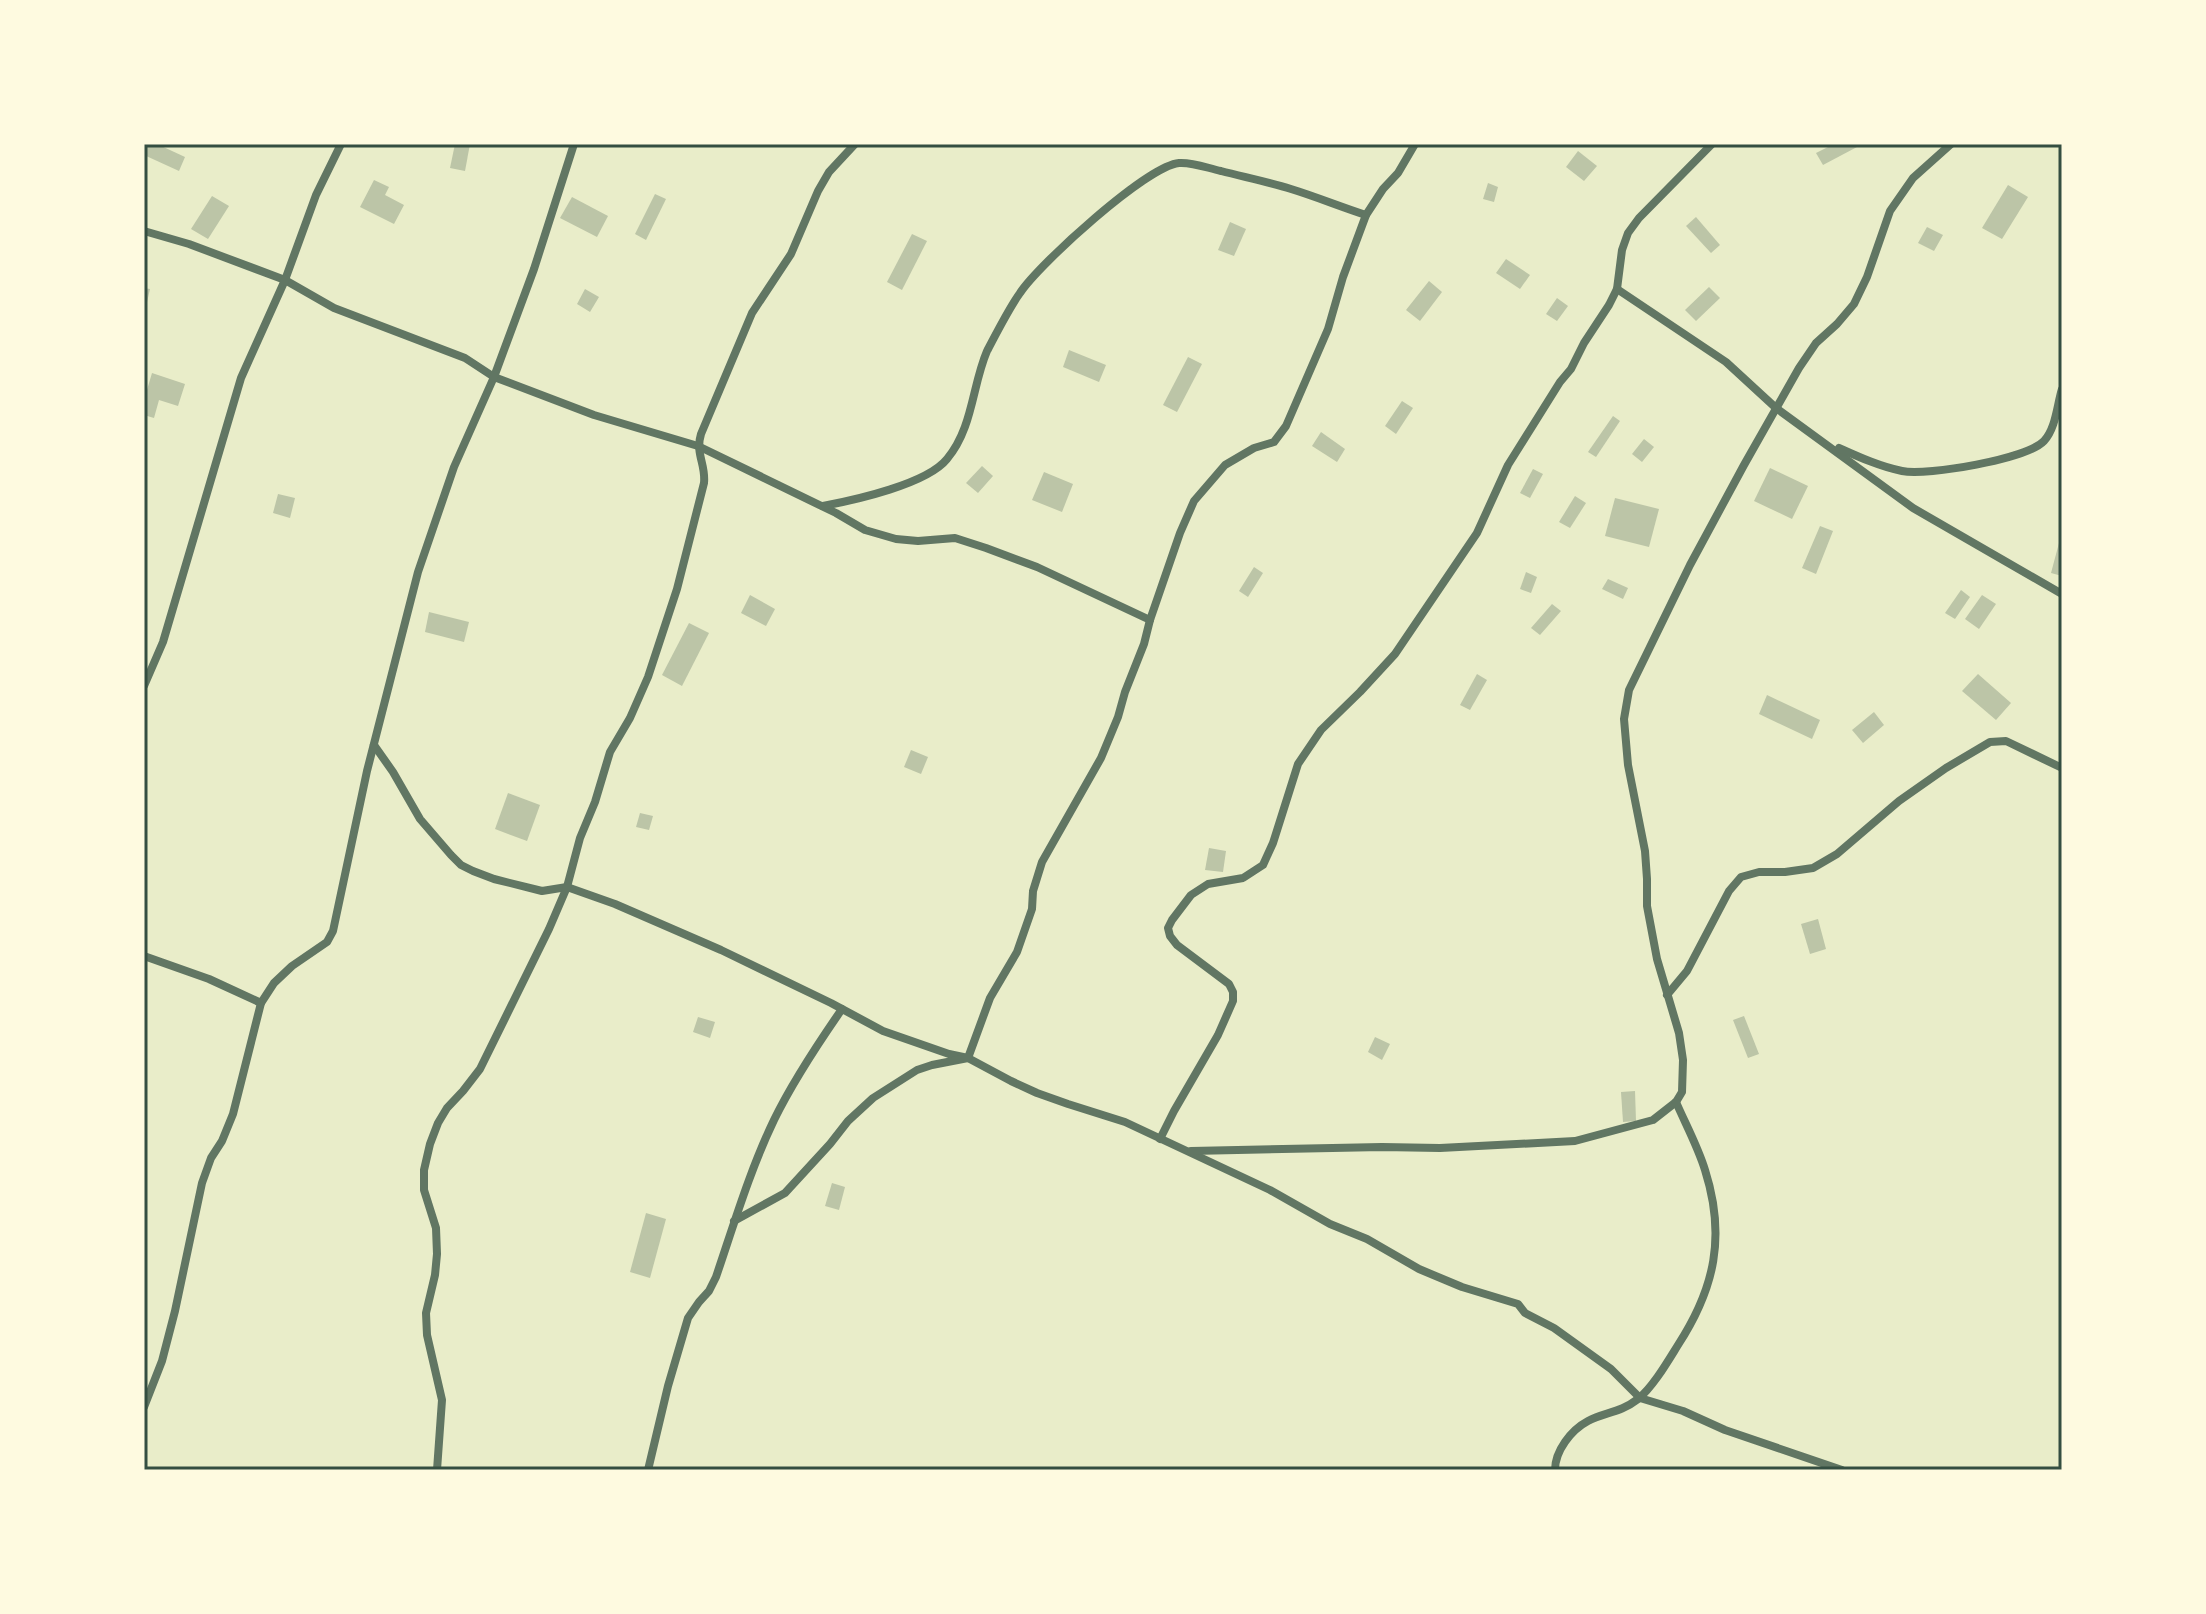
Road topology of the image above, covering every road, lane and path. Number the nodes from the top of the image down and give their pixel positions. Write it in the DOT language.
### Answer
graph roads {
  1 [pos="341,144"];
  2 [pos="574,144"];
  3 [pos="855,144"];
  4 [pos="1415,144"];
  5 [pos="1712,144"];
  6 [pos="1951,144"];
  7 [pos="1366,215"];
  8 [pos="144,231"];
  9 [pos="285,280"];
  10 [pos="1617,289"];
  11 [pos="494,377"];
  12 [pos="2062,389"];
  13 [pos="1776,408"];
  14 [pos="2054,416"];
  15 [pos="2062,424"];
  16 [pos="1820,439"];
  17 [pos="698,446"];
  18 [pos="822,506"];
  19 [pos="2062,594"];
  20 [pos="1150,620"];
  21 [pos="144,686"];
  22 [pos="374,745"];
  23 [pos="2062,768"];
  24 [pos="567,887"];
  25 [pos="144,956"];
  26 [pos="1667,995"];
  27 [pos="261,1003"];
  28 [pos="842,1009"];
  29 [pos="968,1058"];
  30 [pos="1676,1102"];
  31 [pos="1160,1139"];
  32 [pos="1186,1151"];
  33 [pos="734,1221"];
  34 [pos="1640,1398"];
  35 [pos="144,1407"];
  36 [pos="437,1470"];
  37 [pos="648,1470"];
  38 [pos="1555,1470"];
  39 [pos="1842,1470"];
  1 -- 9 [label="street"];
  2 -- 11 [label="street"];
  3 -- 17 [label="street"];
  4 -- 7 [label="street"];
  5 -- 10 [label="street"];
  6 -- 13 [label="street"];
  7 -- 18 [label="street"];
  7 -- 20 [label="street"];
  8 -- 9 [label="street"];
  9 -- 11 [label="street"];
  9 -- 21 [label="street"];
  10 -- 13 [label="street"];
  10 -- 31 [label="street"];
  11 -- 17 [label="street"];
  11 -- 22 [label="street"];
  12 -- 14 [label="street"];
  13 -- 16 [label="street"];
  13 -- 26 [label="street"];
  14 -- 15 [label="street"];
  14 -- 16 [label="street"];
  16 -- 19 [label="street"];
  17 -- 18 [label="street"];
  17 -- 24 [label="street"];
  18 -- 20 [label="street"];
  20 -- 29 [label="street"];
  22 -- 24 [label="street"];
  22 -- 27 [label="street"];
  23 -- 26 [label="street"];
  24 -- 28 [label="street"];
  24 -- 36 [label="street"];
  25 -- 27 [label="street"];
  26 -- 30 [label="street"];
  27 -- 35 [label="street"];
  28 -- 29 [label="street"];
  28 -- 33 [label="street"];
  29 -- 31 [label="street"];
  29 -- 33 [label="street"];
  30 -- 32 [label="street"];
  30 -- 34 [label="street"];
  31 -- 32 [label="street"];
  32 -- 34 [label="street"];
  33 -- 37 [label="street"];
  34 -- 38 [label="street"];
  34 -- 39 [label="street"];
}
